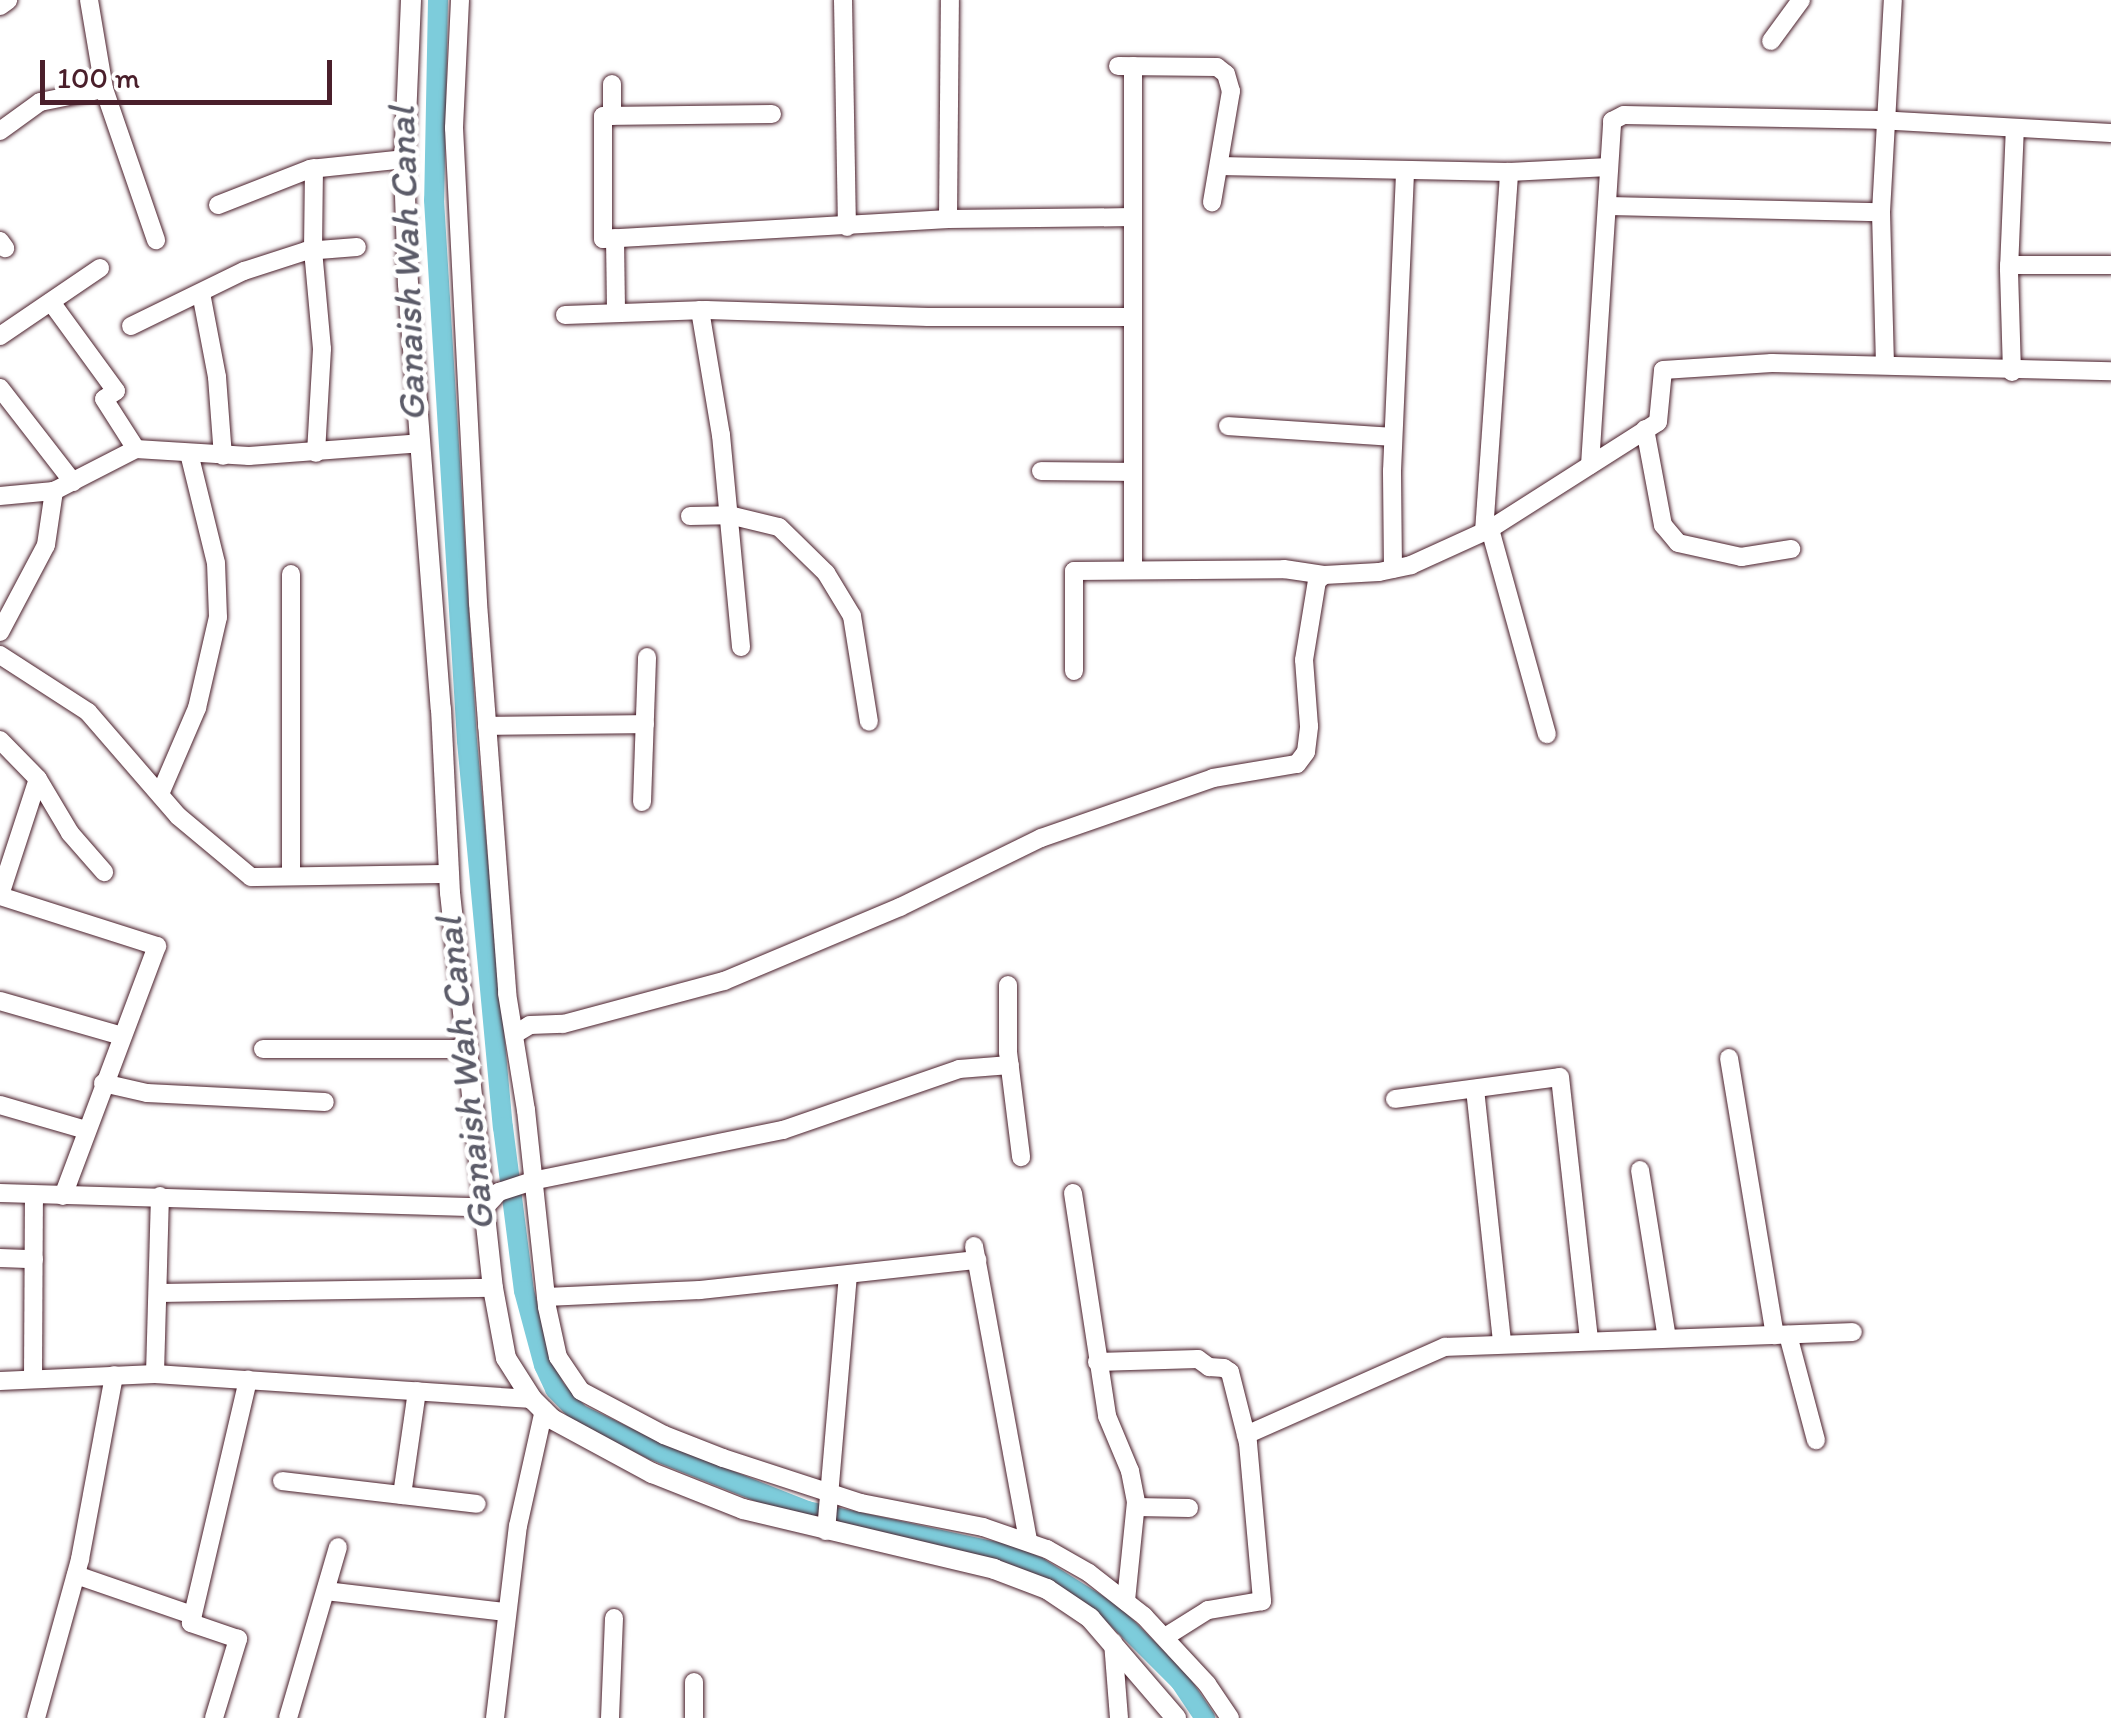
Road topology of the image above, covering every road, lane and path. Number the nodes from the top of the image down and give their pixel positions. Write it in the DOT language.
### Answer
graph roads {
  1 [pos="6,0"];
  2 [pos="89,0"];
  3 [pos="411,0"];
  4 [pos="460,0"];
  5 [pos="843,0"];
  6 [pos="950,0"];
  7 [pos="1801,0"];
  8 [pos="1893,0"];
  9 [pos="0,5"];
  10 [pos="1772,41"];
  11 [pos="612,84"];
  12 [pos="104,89"];
  13 [pos="772,114"];
  14 [pos="612,116"];
  15 [pos="1886,121"];
  16 [pos="2014,128"];
  17 [pos="0,132"];
  18 [pos="2111,133"];
  19 [pos="405,159"];
  20 [pos="1218,166"];
  21 [pos="1609,167"];
  22 [pos="314,168"];
  23 [pos="1405,170"];
  24 [pos="1510,172"];
  25 [pos="1212,202"];
  26 [pos="218,205"];
  27 [pos="1607,206"];
  28 [pos="1881,212"];
  29 [pos="1132,216"];
  30 [pos="948,219"];
  31 [pos="846,227"];
  32 [pos="615,238"];
  33 [pos="156,240"];
  34 [pos="357,247"];
  35 [pos="313,250"];
  36 [pos="2111,264"];
  37 [pos="2009,265"];
  38 [pos="100,268"];
  39 [pos="201,293"];
  40 [pos="51,302"];
  41 [pos="700,310"];
  42 [pos="616,313"];
  43 [pos="564,315"];
  44 [pos="1131,317"];
  45 [pos="131,326"];
  46 [pos="0,336"];
  47 [pos="1885,365"];
  48 [pos="2111,371"];
  49 [pos="2012,372"];
  50 [pos="0,388"];
  51 [pos="1228,426"];
  52 [pos="1645,429"];
  53 [pos="1393,437"];
  54 [pos="420,443"];
  55 [pos="136,449"];
  56 [pos="316,453"];
  57 [pos="189,454"];
  58 [pos="224,456"];
  59 [pos="1590,465"];
  60 [pos="1042,471"];
  61 [pos="1132,472"];
  62 [pos="73,482"];
  63 [pos="54,491"];
  64 [pos="0,496"];
  65 [pos="729,515"];
  66 [pos="690,516"];
  67 [pos="1487,531"];
  68 [pos="1791,549"];
  69 [pos="1132,569"];
  70 [pos="1393,569"];
  71 [pos="291,574"];
  72 [pos="1324,575"];
  73 [pos="0,632"];
  74 [pos="741,647"];
  75 [pos="0,654"];
  76 [pos="647,657"];
  77 [pos="1074,671"];
  78 [pos="869,722"];
  79 [pos="645,724"];
  80 [pos="487,726"];
  81 [pos="1547,734"];
  82 [pos="0,740"];
  83 [pos="38,779"];
  84 [pos="160,794"];
  85 [pos="642,802"];
  86 [pos="104,872"];
  87 [pos="449,874"];
  88 [pos="291,876"];
  89 [pos="0,896"];
  90 [pos="1008,985"];
  91 [pos="0,1001"];
  92 [pos="515,1034"];
  93 [pos="122,1036"];
  94 [pos="263,1050"];
  95 [pos="468,1050"];
  96 [pos="1729,1058"];
  97 [pos="1010,1066"];
  98 [pos="104,1083"];
  99 [pos="1475,1088"];
  100 [pos="1395,1099"];
  101 [pos="325,1102"];
  102 [pos="0,1105"];
  103 [pos="86,1130"];
  104 [pos="1021,1157"];
  105 [pos="1640,1170"];
  106 [pos="529,1183"];
  107 [pos="0,1193"];
  108 [pos="1073,1193"];
  109 [pos="34,1195"];
  110 [pos="62,1196"];
  111 [pos="160,1196"];
  112 [pos="492,1200"];
  113 [pos="0,1258"];
  114 [pos="34,1259"];
  115 [pos="848,1276"];
  116 [pos="494,1288"];
  117 [pos="159,1293"];
  118 [pos="546,1297"];
  119 [pos="1853,1332"];
  120 [pos="1781,1335"];
  121 [pos="1667,1338"];
  122 [pos="1589,1340"];
  123 [pos="1502,1342"];
  124 [pos="1096,1362"];
  125 [pos="155,1374"];
  126 [pos="114,1375"];
  127 [pos="33,1378"];
  128 [pos="248,1380"];
  129 [pos="0,1381"];
  130 [pos="417,1391"];
  131 [pos="538,1404"];
  132 [pos="1246,1435"];
  133 [pos="1816,1440"];
  134 [pos="282,1481"];
  135 [pos="402,1495"];
  136 [pos="831,1499"];
  137 [pos="477,1504"];
  138 [pos="1136,1507"];
  139 [pos="1189,1508"];
  140 [pos="826,1528"];
  141 [pos="1028,1541"];
  142 [pos="338,1547"];
  143 [pos="76,1575"];
  144 [pos="326,1591"];
  145 [pos="1126,1600"];
  146 [pos="506,1612"];
  147 [pos="192,1615"];
  148 [pos="614,1618"];
  149 [pos="1165,1637"];
  150 [pos="1113,1642"];
  151 [pos="694,1682"];
  152 [pos="36,1718"];
  153 [pos="214,1718"];
  154 [pos="288,1718"];
  155 [pos="495,1718"];
  156 [pos="610,1718"];
  157 [pos="694,1718"];
  158 [pos="1119,1718"];
  159 [pos="1176,1718"];
  160 [pos="1230,1718"];
  1 -- 9 [label="street"];
  2 -- 12 [label="street"];
  3 -- 19 [label="street"];
  4 -- 80 [label="street"];
  5 -- 31 [label="street"];
  6 -- 30 [label="street"];
  7 -- 10 [label="street"];
  8 -- 15 [label="street"];
  11 -- 14 [label="street"];
  12 -- 17 [label="street"];
  12 -- 33 [label="street"];
  13 -- 14 [label="street"];
  14 -- 32 [label="street"];
  15 -- 16 [label="street"];
  15 -- 21 [label="street"];
  15 -- 28 [label="street"];
  16 -- 18 [label="street"];
  16 -- 37 [label="street"];
  19 -- 22 [label="street"];
  19 -- 54 [label="street"];
  20 -- 23 [label="street"];
  20 -- 25 [label="street"];
  20 -- 29 [label="street"];
  21 -- 24 [label="street"];
  21 -- 27 [label="street"];
  22 -- 26 [label="street"];
  22 -- 35 [label="street"];
  23 -- 24 [label="street"];
  23 -- 53 [label="street"];
  24 -- 67 [label="street"];
  27 -- 28 [label="street"];
  27 -- 59 [label="street"];
  28 -- 47 [label="street"];
  29 -- 30 [label="street"];
  29 -- 44 [label="street"];
  30 -- 31 [label="street"];
  31 -- 32 [label="street"];
  32 -- 42 [label="street"];
  34 -- 35 [label="street"];
  35 -- 39 [label="street"];
  35 -- 56 [label="street"];
  36 -- 37 [label="street"];
  37 -- 49 [label="street"];
  38 -- 40 [label="street"];
  39 -- 45 [label="street"];
  39 -- 58 [label="street"];
  40 -- 46 [label="street"];
  40 -- 55 [label="street"];
  41 -- 42 [label="street"];
  41 -- 44 [label="street"];
  41 -- 65 [label="street"];
  42 -- 43 [label="street"];
  44 -- 61 [label="street"];
  47 -- 49 [label="street"];
  47 -- 52 [label="street"];
  48 -- 49 [label="street"];
  50 -- 62 [label="street"];
  51 -- 53 [label="street"];
  52 -- 59 [label="street"];
  52 -- 68 [label="street"];
  53 -- 70 [label="street"];
  54 -- 56 [label="street"];
  54 -- 87 [label="street"];
  55 -- 57 [label="street"];
  55 -- 62 [label="street"];
  56 -- 58 [label="street"];
  57 -- 58 [label="street"];
  57 -- 84 [label="street"];
  59 -- 67 [label="street"];
  60 -- 61 [label="street"];
  61 -- 69 [label="street"];
  62 -- 63 [label="street"];
  63 -- 64 [label="street"];
  63 -- 73 [label="street"];
  65 -- 66 [label="street"];
  65 -- 74 [label="street"];
  65 -- 78 [label="street"];
  67 -- 70 [label="street"];
  67 -- 81 [label="street"];
  69 -- 72 [label="street"];
  69 -- 77 [label="street"];
  70 -- 72 [label="street"];
  71 -- 88 [label="street"];
  72 -- 92 [label="street"];
  75 -- 84 [label="street"];
  76 -- 79 [label="street"];
  79 -- 80 [label="street"];
  79 -- 85 [label="street"];
  80 -- 92 [label="street"];
  82 -- 83 [label="street"];
  83 -- 86 [label="street"];
  83 -- 89 [label="street"];
  84 -- 88 [label="street"];
  87 -- 88 [label="street"];
  87 -- 95 [label="street"];
  89 -- 93 [label="street"];
  90 -- 97 [label="street"];
  91 -- 93 [label="street"];
  92 -- 106 [label="street"];
  93 -- 98 [label="street"];
  94 -- 95 [label="street"];
  95 -- 112 [label="street"];
  96 -- 120 [label="street"];
  97 -- 104 [label="street"];
  97 -- 106 [label="street"];
  98 -- 101 [label="street"];
  98 -- 103 [label="street"];
  99 -- 100 [label="street"];
  99 -- 122 [label="street"];
  99 -- 123 [label="street"];
  102 -- 103 [label="street"];
  103 -- 110 [label="street"];
  105 -- 121 [label="street"];
  106 -- 112 [label="street"];
  106 -- 118 [label="street"];
  107 -- 109 [label="street"];
  108 -- 124 [label="street"];
  109 -- 110 [label="street"];
  109 -- 114 [label="street"];
  110 -- 111 [label="street"];
  111 -- 112 [label="street"];
  111 -- 117 [label="street"];
  112 -- 116 [label="street"];
  113 -- 114 [label="street"];
  114 -- 127 [label="street"];
  115 -- 118 [label="street"];
  115 -- 136 [label="street"];
  115 -- 141 [label="street"];
  116 -- 117 [label="street"];
  116 -- 131 [label="street"];
  117 -- 125 [label="street"];
  118 -- 136 [label="street"];
  119 -- 120 [label="street"];
  120 -- 121 [label="street"];
  120 -- 133 [label="street"];
  121 -- 122 [label="street"];
  122 -- 123 [label="street"];
  123 -- 132 [label="street"];
  124 -- 132 [label="street"];
  124 -- 138 [label="street"];
  125 -- 126 [label="street"];
  125 -- 128 [label="street"];
  126 -- 127 [label="street"];
  126 -- 143 [label="street"];
  127 -- 129 [label="street"];
  128 -- 130 [label="street"];
  128 -- 147 [label="street"];
  130 -- 131 [label="street"];
  130 -- 135 [label="street"];
  131 -- 140 [label="street"];
  131 -- 146 [label="street"];
  132 -- 149 [label="street"];
  134 -- 135 [label="street"];
  135 -- 137 [label="street"];
  136 -- 140 [label="street"];
  136 -- 141 [label="street"];
  138 -- 139 [label="street"];
  138 -- 145 [label="street"];
  140 -- 150 [label="street"];
  141 -- 145 [label="street"];
  142 -- 144 [label="street"];
  143 -- 147 [label="street"];
  143 -- 152 [label="street"];
  144 -- 146 [label="street"];
  144 -- 154 [label="street"];
  145 -- 149 [label="street"];
  146 -- 155 [label="street"];
  147 -- 153 [label="street"];
  148 -- 156 [label="street"];
  149 -- 160 [label="street"];
  150 -- 158 [label="street"];
  150 -- 159 [label="street"];
  151 -- 157 [label="street"];
}
